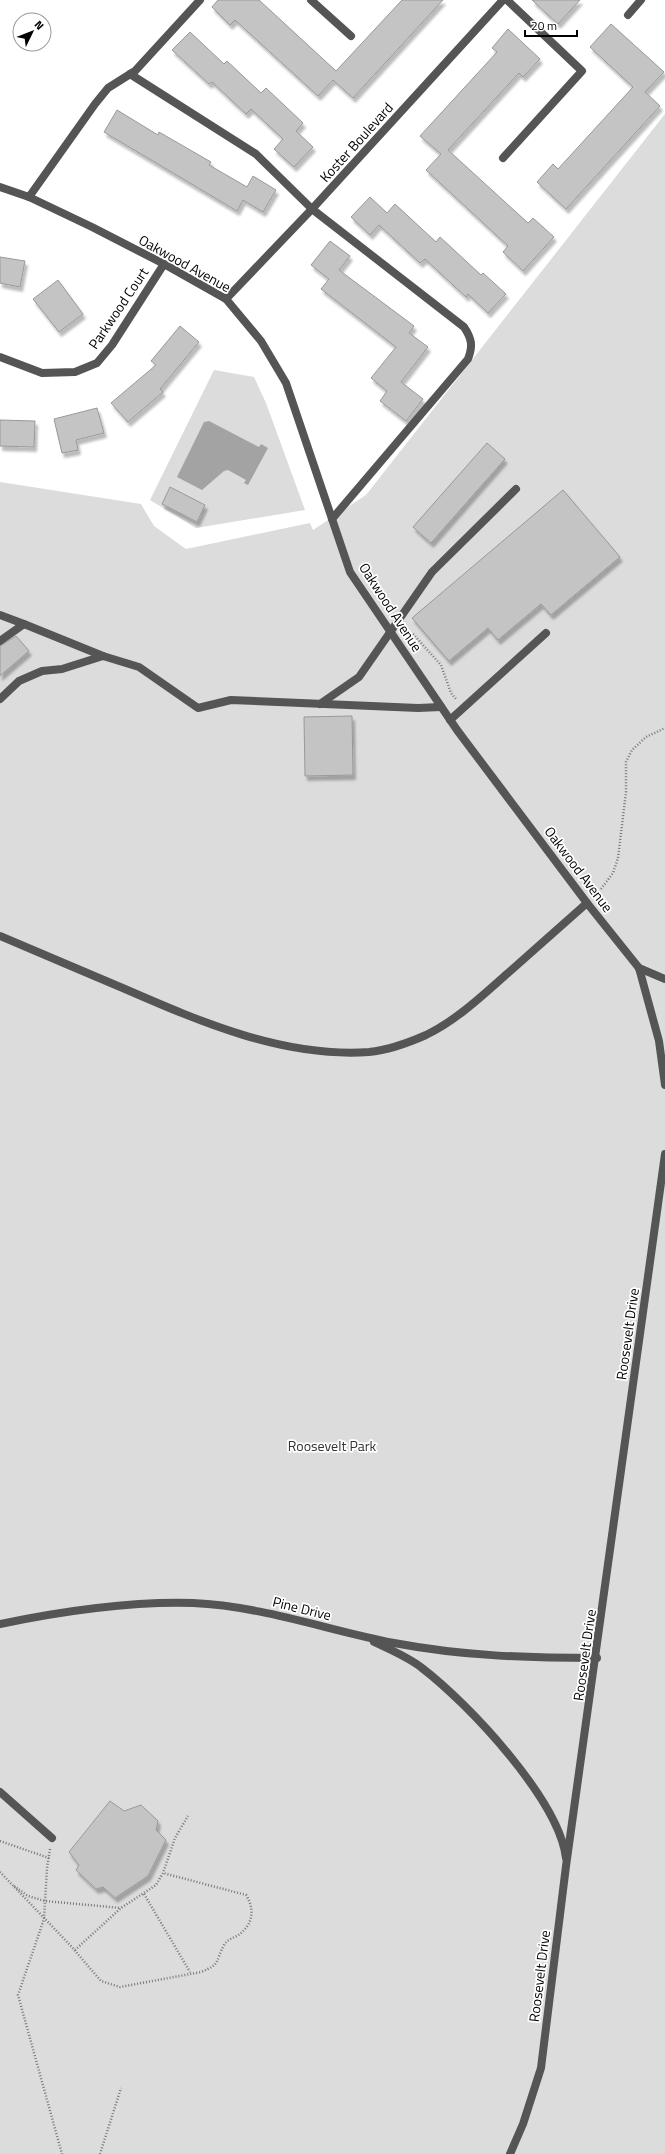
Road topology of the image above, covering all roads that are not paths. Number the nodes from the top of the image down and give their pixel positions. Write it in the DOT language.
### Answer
graph roads {
  1 [pos="200,0"];
  2 [pos="311,0"];
  3 [pos="503,0"];
  4 [pos="507,0"];
  5 [pos="642,0"];
  6 [pos="628,15"];
  7 [pos="351,36"];
  8 [pos="130,74"];
  9 [pos="503,158"];
  10 [pos="0,187"];
  11 [pos="29,197"];
  12 [pos="312,209"];
  13 [pos="164,264"];
  14 [pos="226,299"];
  15 [pos="0,358"];
  16 [pos="516,489"];
  17 [pos="332,519"];
  18 [pos="0,615"];
  19 [pos="24,624"];
  20 [pos="391,632"];
  21 [pos="546,633"];
  22 [pos="0,641"];
  23 [pos="103,656"];
  24 [pos="0,699"];
  25 [pos="320,704"];
  26 [pos="441,707"];
  27 [pos="450,720"];
  28 [pos="587,903"];
  29 [pos="0,936"];
  30 [pos="639,968"];
  31 [pos="665,979"];
  32 [pos="665,1085"];
  33 [pos="665,1154"];
  34 [pos="0,1624"];
  35 [pos="359,1635"];
  36 [pos="597,1658"];
  37 [pos="0,1792"];
  38 [pos="52,1838"];
  39 [pos="566,1866"];
  40 [pos="510,2154"];
  1 -- 8 [label="street"];
  2 -- 7 [label="street"];
  3 -- 12 [label="street, Koster Boulevard"];
  4 -- 9 [label="street"];
  5 -- 6 [label="street"];
  8 -- 11 [label="street"];
  8 -- 12 [label="street"];
  10 -- 11 [label="street, Oakwood Avenue"];
  11 -- 13 [label="street, Oakwood Avenue"];
  12 -- 14 [label="street, Koster Boulevard"];
  12 -- 17 [label="street"];
  13 -- 14 [label="street, Oakwood Avenue"];
  13 -- 15 [label="street, Parkwood Court"];
  14 -- 17 [label="street, Oakwood Avenue"];
  16 -- 20 [label="street"];
  17 -- 20 [label="street, Oakwood Avenue"];
  18 -- 19 [label="street"];
  19 -- 22 [label="street"];
  19 -- 23 [label="street"];
  20 -- 25 [label="street"];
  20 -- 26 [label="street, Oakwood Avenue"];
  21 -- 27 [label="street"];
  23 -- 24 [label="street"];
  23 -- 25 [label="street"];
  25 -- 26 [label="street"];
  26 -- 27 [label="street, Oakwood Avenue"];
  27 -- 28 [label="street, Oakwood Avenue"];
  28 -- 29 [label="street"];
  28 -- 30 [label="street, Oakwood Avenue"];
  30 -- 31 [label="street"];
  30 -- 32 [label="street, Oakwood Avenue"];
  33 -- 36 [label="street, Roosevelt Drive"];
  34 -- 35 [label="street, Pine Drive"];
  35 -- 36 [label="street, Pine Drive"];
  35 -- 39 [label="street"];
  36 -- 39 [label="street, Roosevelt Drive"];
  37 -- 38 [label="street"];
  39 -- 40 [label="street, Roosevelt Drive"];
}
